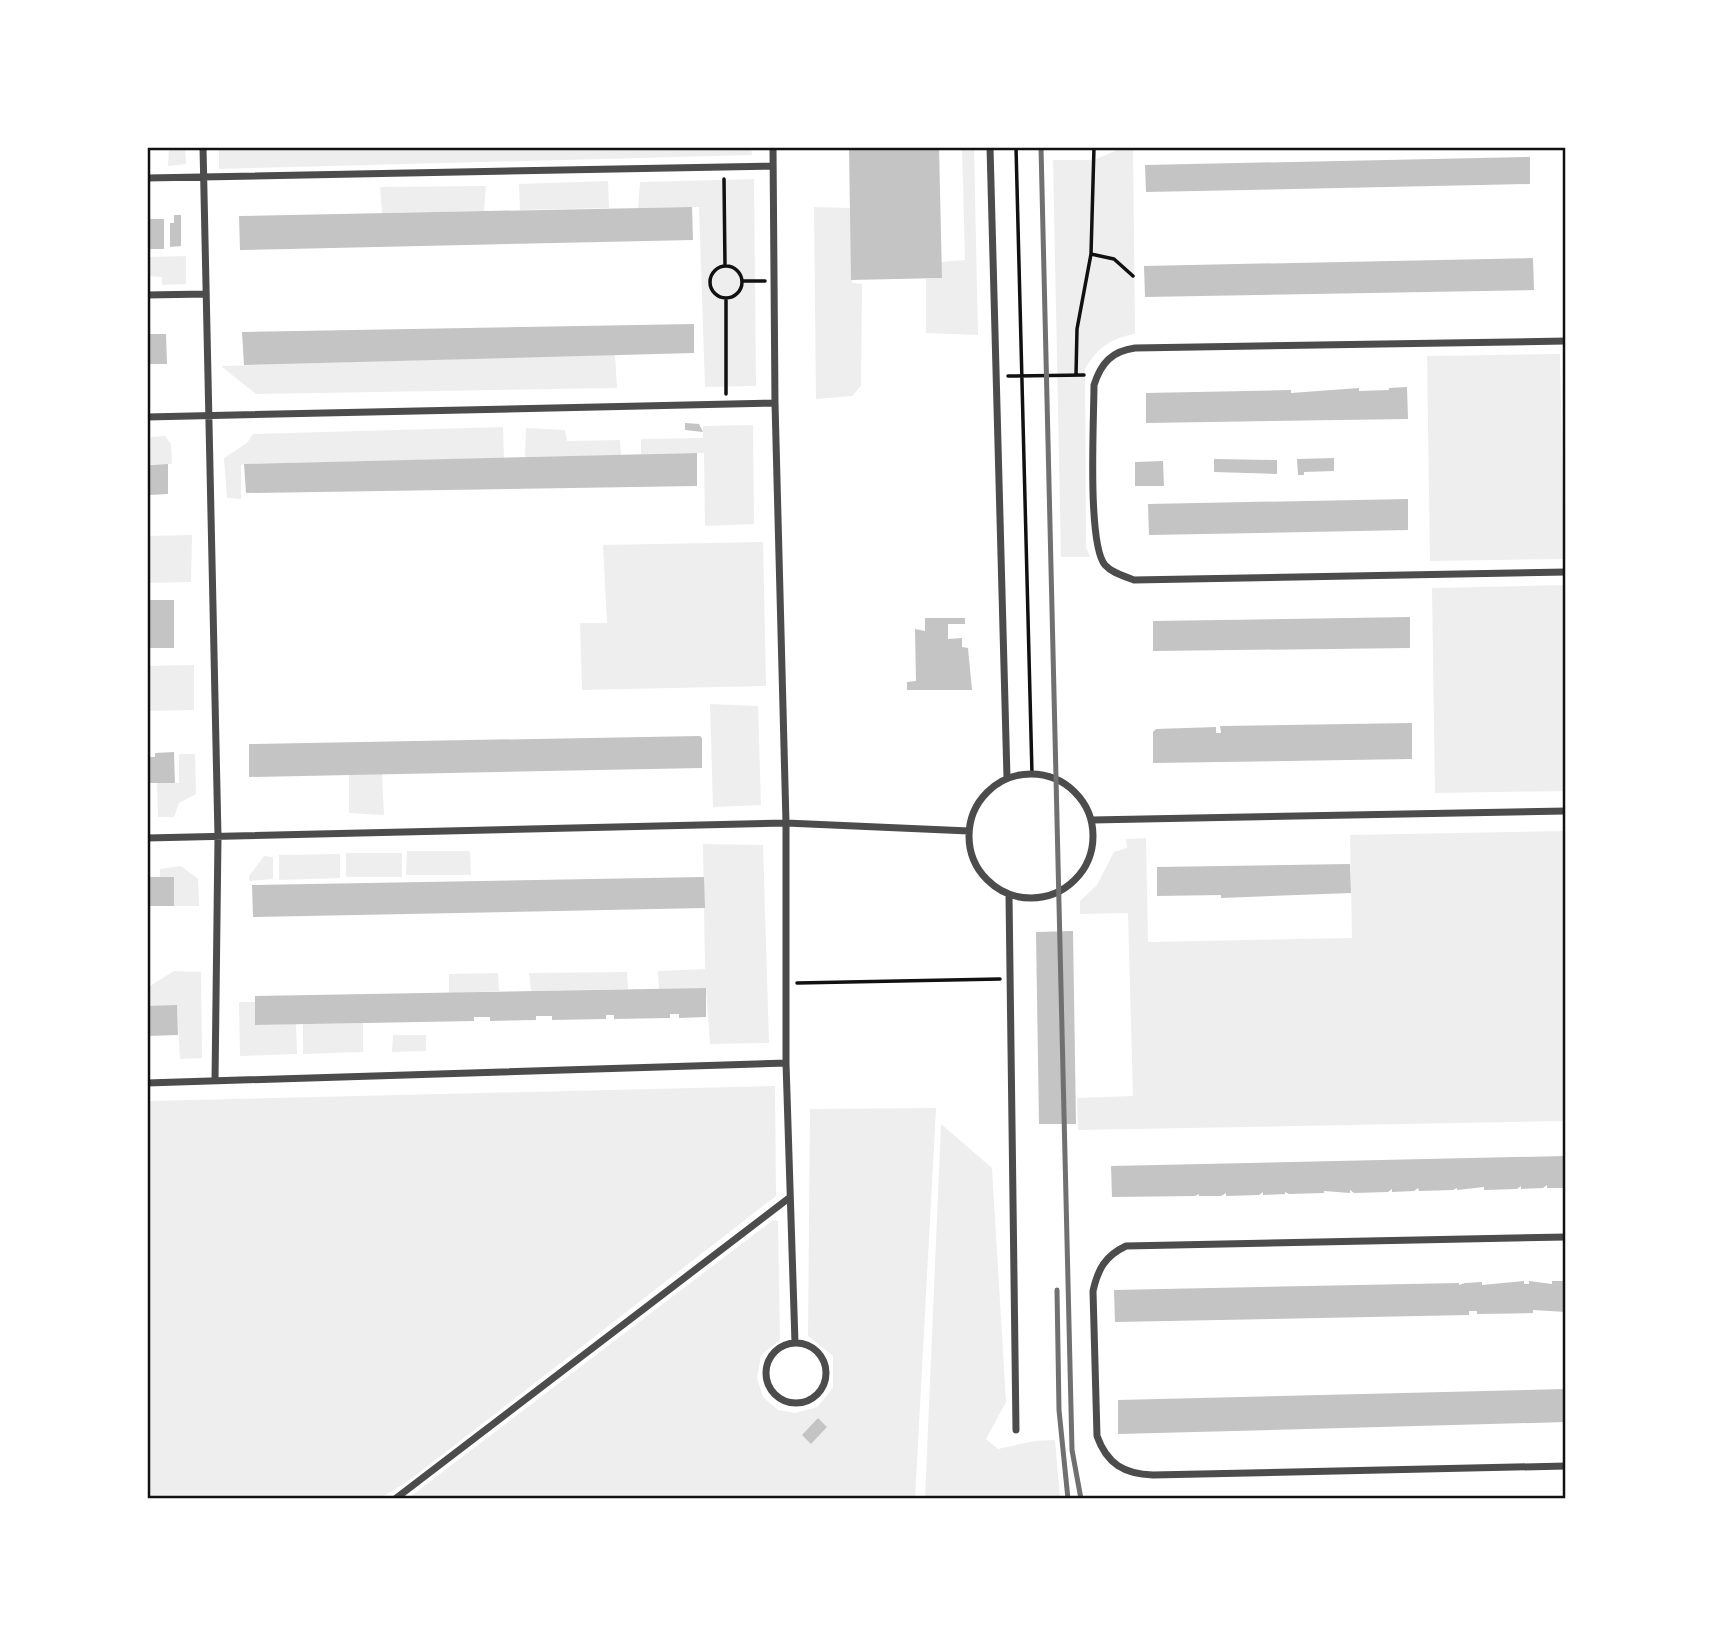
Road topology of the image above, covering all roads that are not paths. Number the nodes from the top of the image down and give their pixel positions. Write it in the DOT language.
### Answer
graph roads {
  1 [pos="203,147"];
  2 [pos="773,147"];
  3 [pos="990,147"];
  4 [pos="773,166"];
  5 [pos="203,177"];
  6 [pos="147,178"];
  7 [pos="206,293"];
  8 [pos="147,295"];
  9 [pos="1566,341"];
  10 [pos="775,403"];
  11 [pos="209,416"];
  12 [pos="147,417"];
  13 [pos="1566,572"];
  14 [pos="1007,778"];
  15 [pos="1566,811"];
  16 [pos="1092,820"];
  17 [pos="786,823"];
  18 [pos="969,831"];
  19 [pos="218,837"];
  20 [pos="147,838"];
  21 [pos="1009,895"];
  22 [pos="786,1063"];
  23 [pos="215,1081"];
  24 [pos="147,1083"];
  25 [pos="789,1198"];
  26 [pos="1566,1237"];
  27 [pos="794,1343"];
  28 [pos="1016,1430"];
  29 [pos="1566,1466"];
  30 [pos="395,1499"];
  1 -- 5 [label="street"];
  2 -- 4 [label="street"];
  3 -- 14 [label="street"];
  4 -- 5 [label="street"];
  4 -- 10 [label="street"];
  5 -- 6 [label="street"];
  5 -- 7 [label="street"];
  7 -- 8 [label="street"];
  7 -- 11 [label="street"];
  9 -- 13 [label="street"];
  10 -- 11 [label="street"];
  10 -- 17 [label="street"];
  11 -- 12 [label="street"];
  11 -- 19 [label="street"];
  14 -- 16 [label="street"];
  14 -- 18 [label="street"];
  15 -- 16 [label="street"];
  16 -- 21 [label="street"];
  17 -- 18 [label="street"];
  17 -- 19 [label="street"];
  17 -- 22 [label="street"];
  18 -- 21 [label="street"];
  19 -- 20 [label="street"];
  19 -- 23 [label="street"];
  21 -- 28 [label="street"];
  22 -- 23 [label="street"];
  22 -- 25 [label="street"];
  23 -- 24 [label="street"];
  25 -- 27 [label="street"];
  25 -- 30 [label="street"];
  26 -- 29 [label="street"];
  27 -- 27 [label="street"];
}
